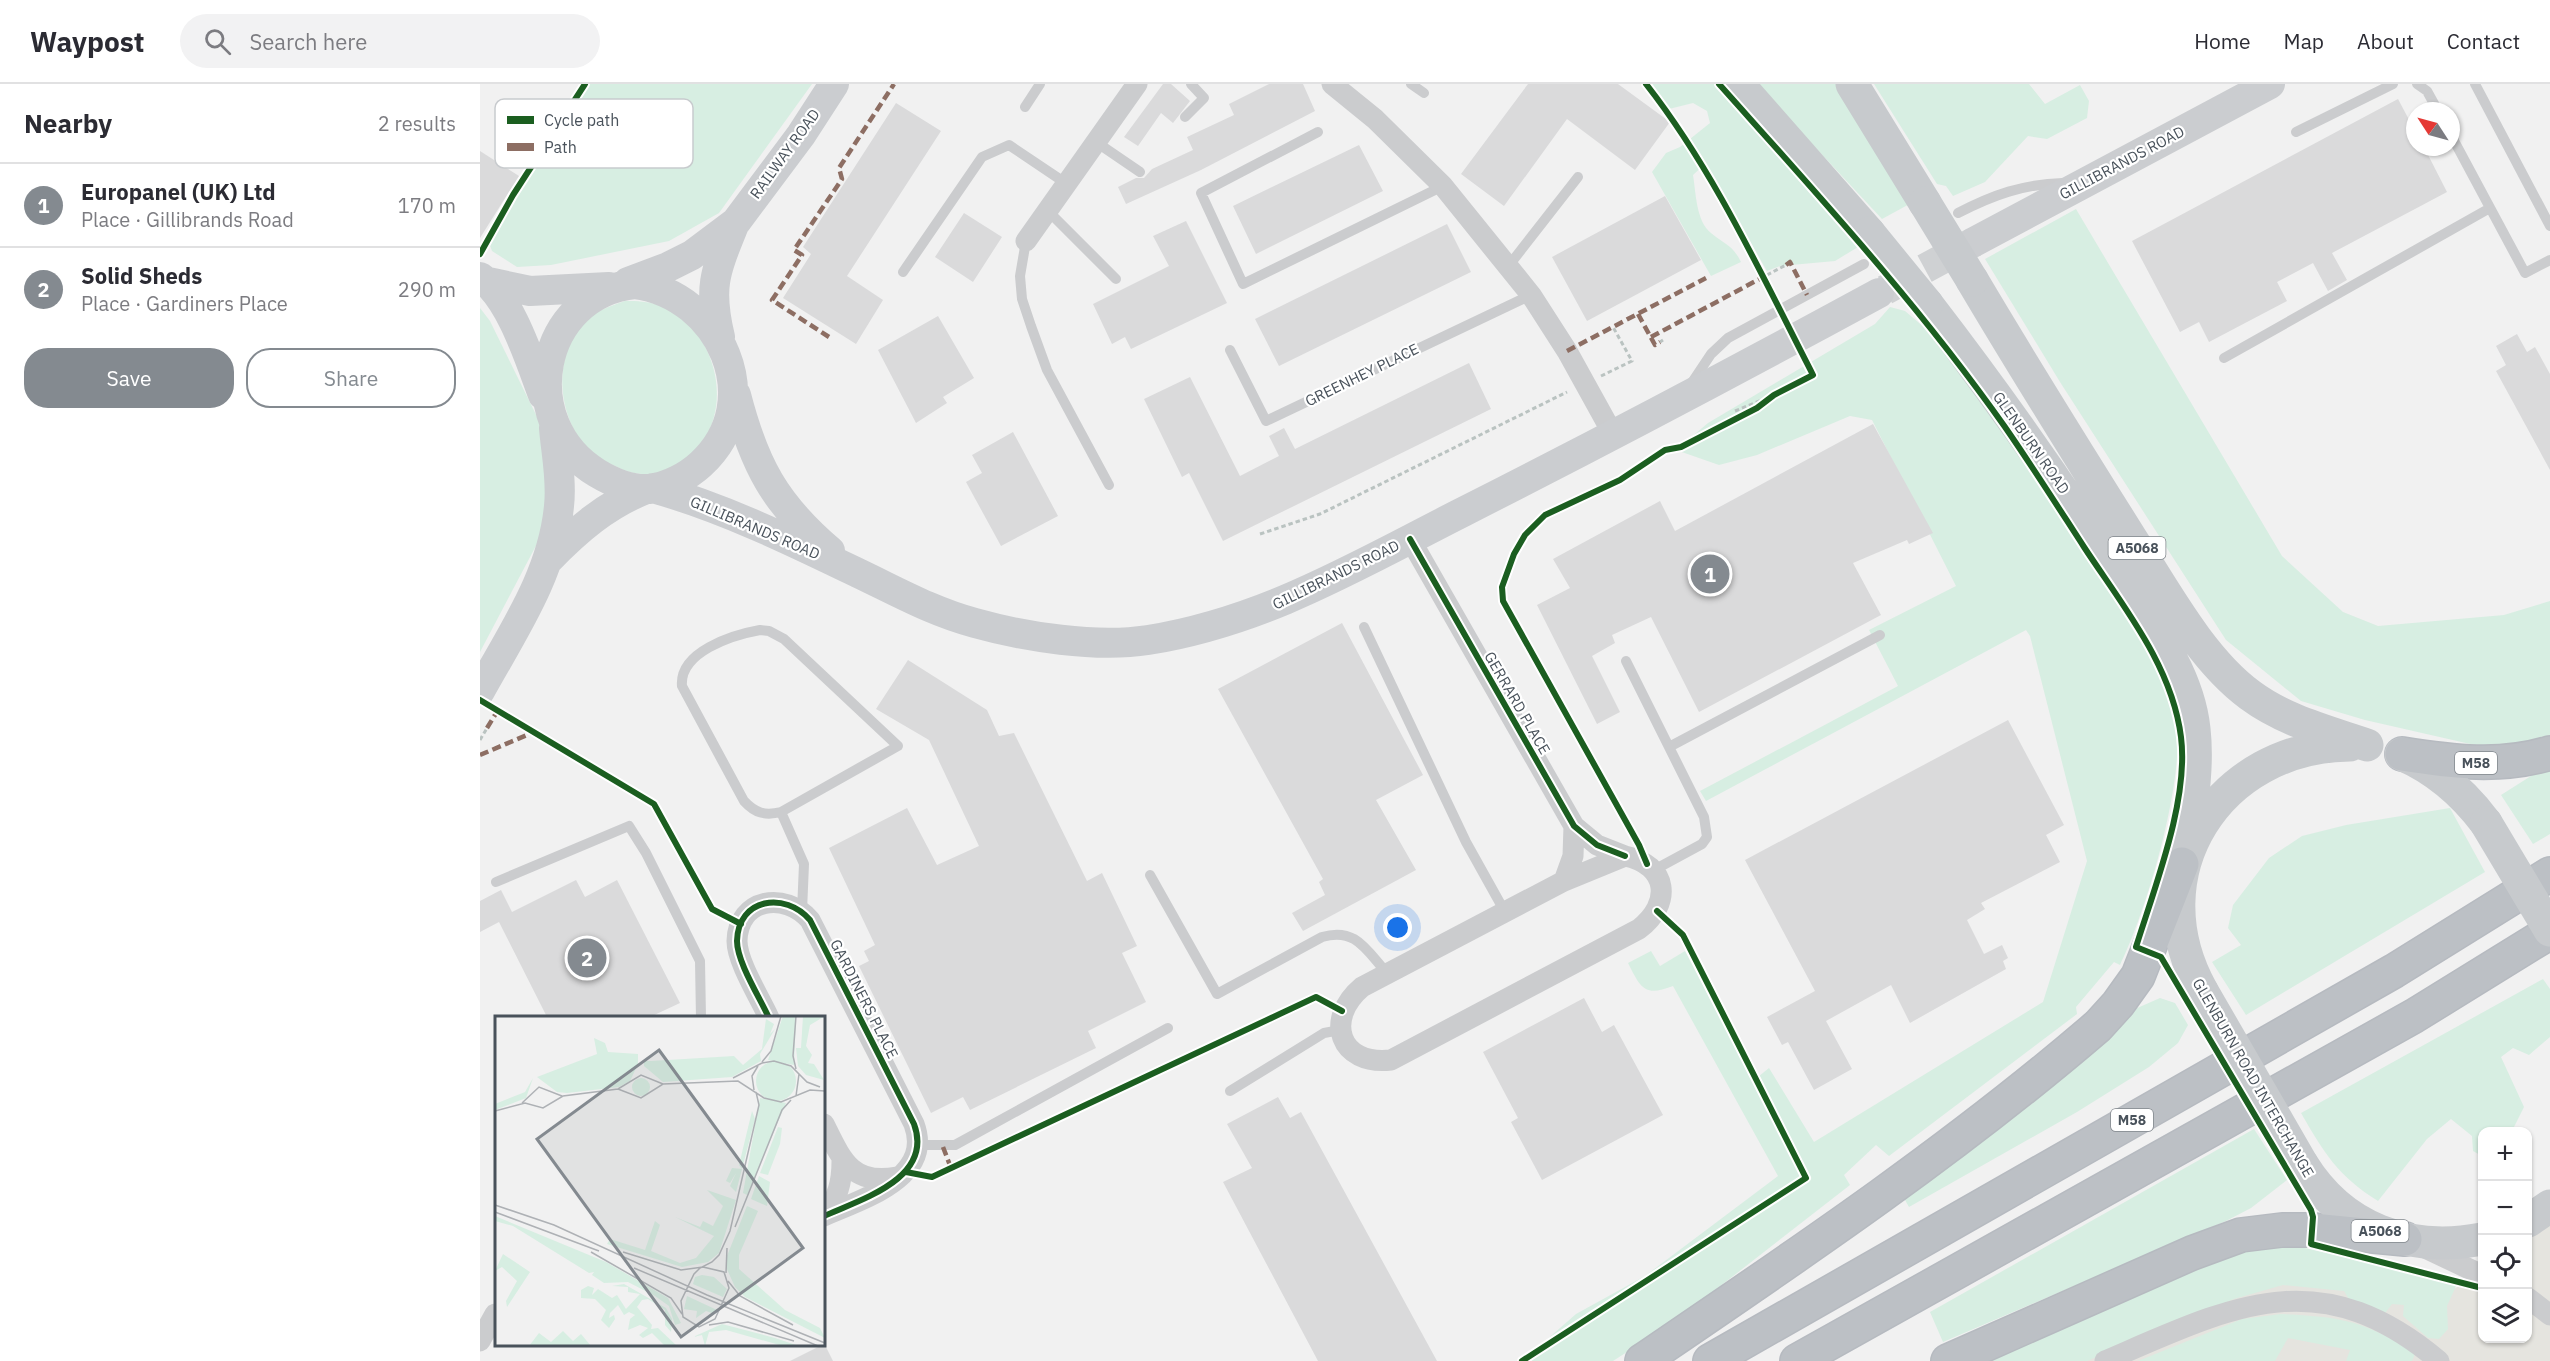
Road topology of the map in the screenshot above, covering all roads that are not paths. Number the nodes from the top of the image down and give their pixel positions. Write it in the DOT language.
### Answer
graph roads {
  1 [pos="834,84"];
  2 [pos="1040,84"];
  3 [pos="1137,84"];
  4 [pos="1191,84"];
  5 [pos="1411,84"];
  6 [pos="1738,84"];
  7 [pos="1852,84"];
  8 [pos="2270,84"];
  9 [pos="2393,84"];
  10 [pos="2417,84"];
  11 [pos="2475,84"];
  12 [pos="1344,88"];
  13 [pos="1424,93"];
  14 [pos="2433,102"];
  15 [pos="1025,106"];
  16 [pos="1185,117"];
  17 [pos="1318,132"];
  18 [pos="2296,132"];
  19 [pos="1096,142"];
  20 [pos="2460,152"];
  21 [pos="1140,172"];
  22 [pos="1578,177"];
  23 [pos="2085,183"];
  24 [pos="1067,184"];
  25 [pos="1443,186"];
  26 [pos="2490,208"];
  27 [pos="1048,211"];
  28 [pos="1958,213"];
  29 [pos="736,222"];
  30 [pos="2550,224"];
  31 [pos="1026,242"];
  32 [pos="1974,242"];
  33 [pos="2550,260"];
  34 [pos="1864,264"];
  35 [pos="1507,268"];
  36 [pos="903,272"];
  37 [pos="1116,279"];
  38 [pos="483,280"];
  39 [pos="616,286"];
  40 [pos="1879,293"];
  41 [pos="1531,295"];
  42 [pos="721,342"];
  43 [pos="1230,350"];
  44 [pos="2224,358"];
  45 [pos="733,383"];
  46 [pos="1679,401"];
  47 [pos="552,420"];
  48 [pos="1614,435"];
  49 [pos="1109,485"];
  50 [pos="649,489"];
  51 [pos="1410,539"];
  52 [pos="2119,548"];
  53 [pos="548,560"];
  54 [pos="856,572"];
  55 [pos="1364,627"];
  56 [pos="1880,635"];
  57 [pos="1626,661"];
  58 [pos="480,692"];
  59 [pos="2367,744"];
  60 [pos="1669,747"];
  61 [pos="2550,753"];
  62 [pos="2402,754"];
  63 [pos="781,812"];
  64 [pos="1574,826"];
  65 [pos="1625,856"];
  66 [pos="2183,863"];
  67 [pos="1654,870"];
  68 [pos="2550,874"];
  69 [pos="1150,875"];
  70 [pos="1564,880"];
  71 [pos="496,882"];
  72 [pos="802,911"];
  73 [pos="1505,912"];
  74 [pos="2550,931"];
  75 [pos="1387,973"];
  76 [pos="701,1016"];
  77 [pos="769,1016"];
  78 [pos="1168,1028"];
  79 [pos="1340,1030"];
  80 [pos="1230,1091"];
  81 [pos="825,1126"];
  82 [pos="920,1145"];
  83 [pos="842,1161"];
  84 [pos="897,1177"];
  85 [pos="2550,1206"];
  86 [pos="825,1214"];
  87 [pos="825,1215"];
  88 [pos="2532,1218"];
  89 [pos="2407,1240"];
  90 [pos="2478,1240"];
  91 [pos="2478,1273"];
  92 [pos="2532,1301"];
  93 [pos="490,1311"];
  94 [pos="2550,1315"];
  95 [pos="480,1341"];
  96 [pos="1642,1361"];
  97 [pos="1710,1361"];
  98 [pos="1797,1361"];
  99 [pos="1948,1361"];
  100 [pos="2105,1361"];
  101 [pos="2439,1361"];
  1 -- 29 [label="street, RAILWAY ROAD"];
  2 -- 15 [label="lane"];
  3 -- 19 [label="street"];
  4 -- 16 [label="lane"];
  5 -- 13 [label="lane"];
  6 -- 52 [label="main road, GLENBURN ROAD / A5068, bridge"];
  7 -- 52 [label="main road, GLENBURN ROAD / A5068, bridge"];
  8 -- 23 [label="street, GILLIBRANDS ROAD"];
  9 -- 18 [label="lane"];
  10 -- 14 [label="lane"];
  11 -- 30 [label="lane"];
  12 -- 25 [label="street"];
  17 -- 25 [label="lane"];
  19 -- 21 [label="lane"];
  19 -- 24 [label="street"];
  20 -- 26 [label="lane"];
  22 -- 35 [label="lane"];
  23 -- 28 [label="lane"];
  23 -- 32 [label="street, GILLIBRANDS ROAD"];
  24 -- 27 [label="street"];
  24 -- 36 [label="lane"];
  25 -- 35 [label="street"];
  26 -- 33 [label="lane"];
  26 -- 44 [label="lane"];
  27 -- 31 [label="street"];
  27 -- 37 [label="lane"];
  29 -- 39 [label="street, RAILWAY ROAD"];
  29 -- 42 [label="street, RAILWAY ROAD"];
  31 -- 49 [label="lane"];
  34 -- 46 [label="lane"];
  35 -- 41 [label="street"];
  38 -- 39 [label="street"];
  38 -- 47 [label="street"];
  39 -- 42 [label="street"];
  39 -- 47 [label="street"];
  40 -- 46 [label="street, GILLIBRANDS ROAD"];
  41 -- 43 [label="lane, GREENHEY PLACE"];
  41 -- 48 [label="street"];
  42 -- 45 [label="street"];
  45 -- 50 [label="street"];
  45 -- 54 [label="street, GILLIBRANDS ROAD"];
  46 -- 48 [label="street, GILLIBRANDS ROAD"];
  47 -- 50 [label="street"];
  47 -- 53 [label="street"];
  48 -- 51 [label="street, GILLIBRANDS ROAD"];
  50 -- 53 [label="street"];
  50 -- 54 [label="street, GILLIBRANDS ROAD"];
  51 -- 54 [label="street, GILLIBRANDS ROAD"];
  51 -- 64 [label="street, GERRARD PLACE"];
  52 -- 59 [label="main road, GLENBURN ROAD / A5068"];
  52 -- 66 [label="main road, GLENBURN ROAD / A5068"];
  53 -- 58 [label="street"];
  55 -- 73 [label="lane"];
  56 -- 60 [label="lane"];
  57 -- 60 [label="lane"];
  59 -- 62 [label="main road, GLENBURN ROAD INTERCHANGE / A5068"];
  59 -- 66 [label="main road, GLENBURN ROAD INTERCHANGE / A5068"];
  60 -- 67 [label="lane"];
  61 -- 62 [label="highway, M58"];
  62 -- 74 [label="main road, GLENBURN ROAD INTERCHANGE / A5068, bridge"];
  63 -- 63 [label="lane"];
  63 -- 72 [label="lane"];
  64 -- 65 [label="street, GERRARD PLACE"];
  64 -- 70 [label="street"];
  65 -- 67 [label="street, GERRARD PLACE"];
  65 -- 70 [label="street"];
  66 -- 89 [label="main road, GLENBURN ROAD INTERCHANGE / A5068, bridge"];
  66 -- 96 [label="highway"];
  67 -- 79 [label="street"];
  68 -- 97 [label="highway, M58"];
  69 -- 75 [label="lane"];
  70 -- 73 [label="street"];
  71 -- 76 [label="lane"];
  72 -- 77 [label="street"];
  72 -- 82 [label="street, GARDINERS PLACE"];
  73 -- 75 [label="street"];
  74 -- 98 [label="highway"];
  75 -- 79 [label="street"];
  78 -- 82 [label="lane"];
  79 -- 80 [label="lane"];
  81 -- 83 [label="street"];
  82 -- 84 [label="street"];
  83 -- 84 [label="street"];
  83 -- 86 [label="street"];
  84 -- 87 [label="street"];
  85 -- 88 [label="main road"];
  89 -- 90 [label="main road, GLENBURN ROAD INTERCHANGE / A5068"];
  89 -- 91 [label="street"];
  89 -- 99 [label="highway"];
  92 -- 94 [label="street"];
  93 -- 95 [label="street"];
  100 -- 101 [label="street"];
}
